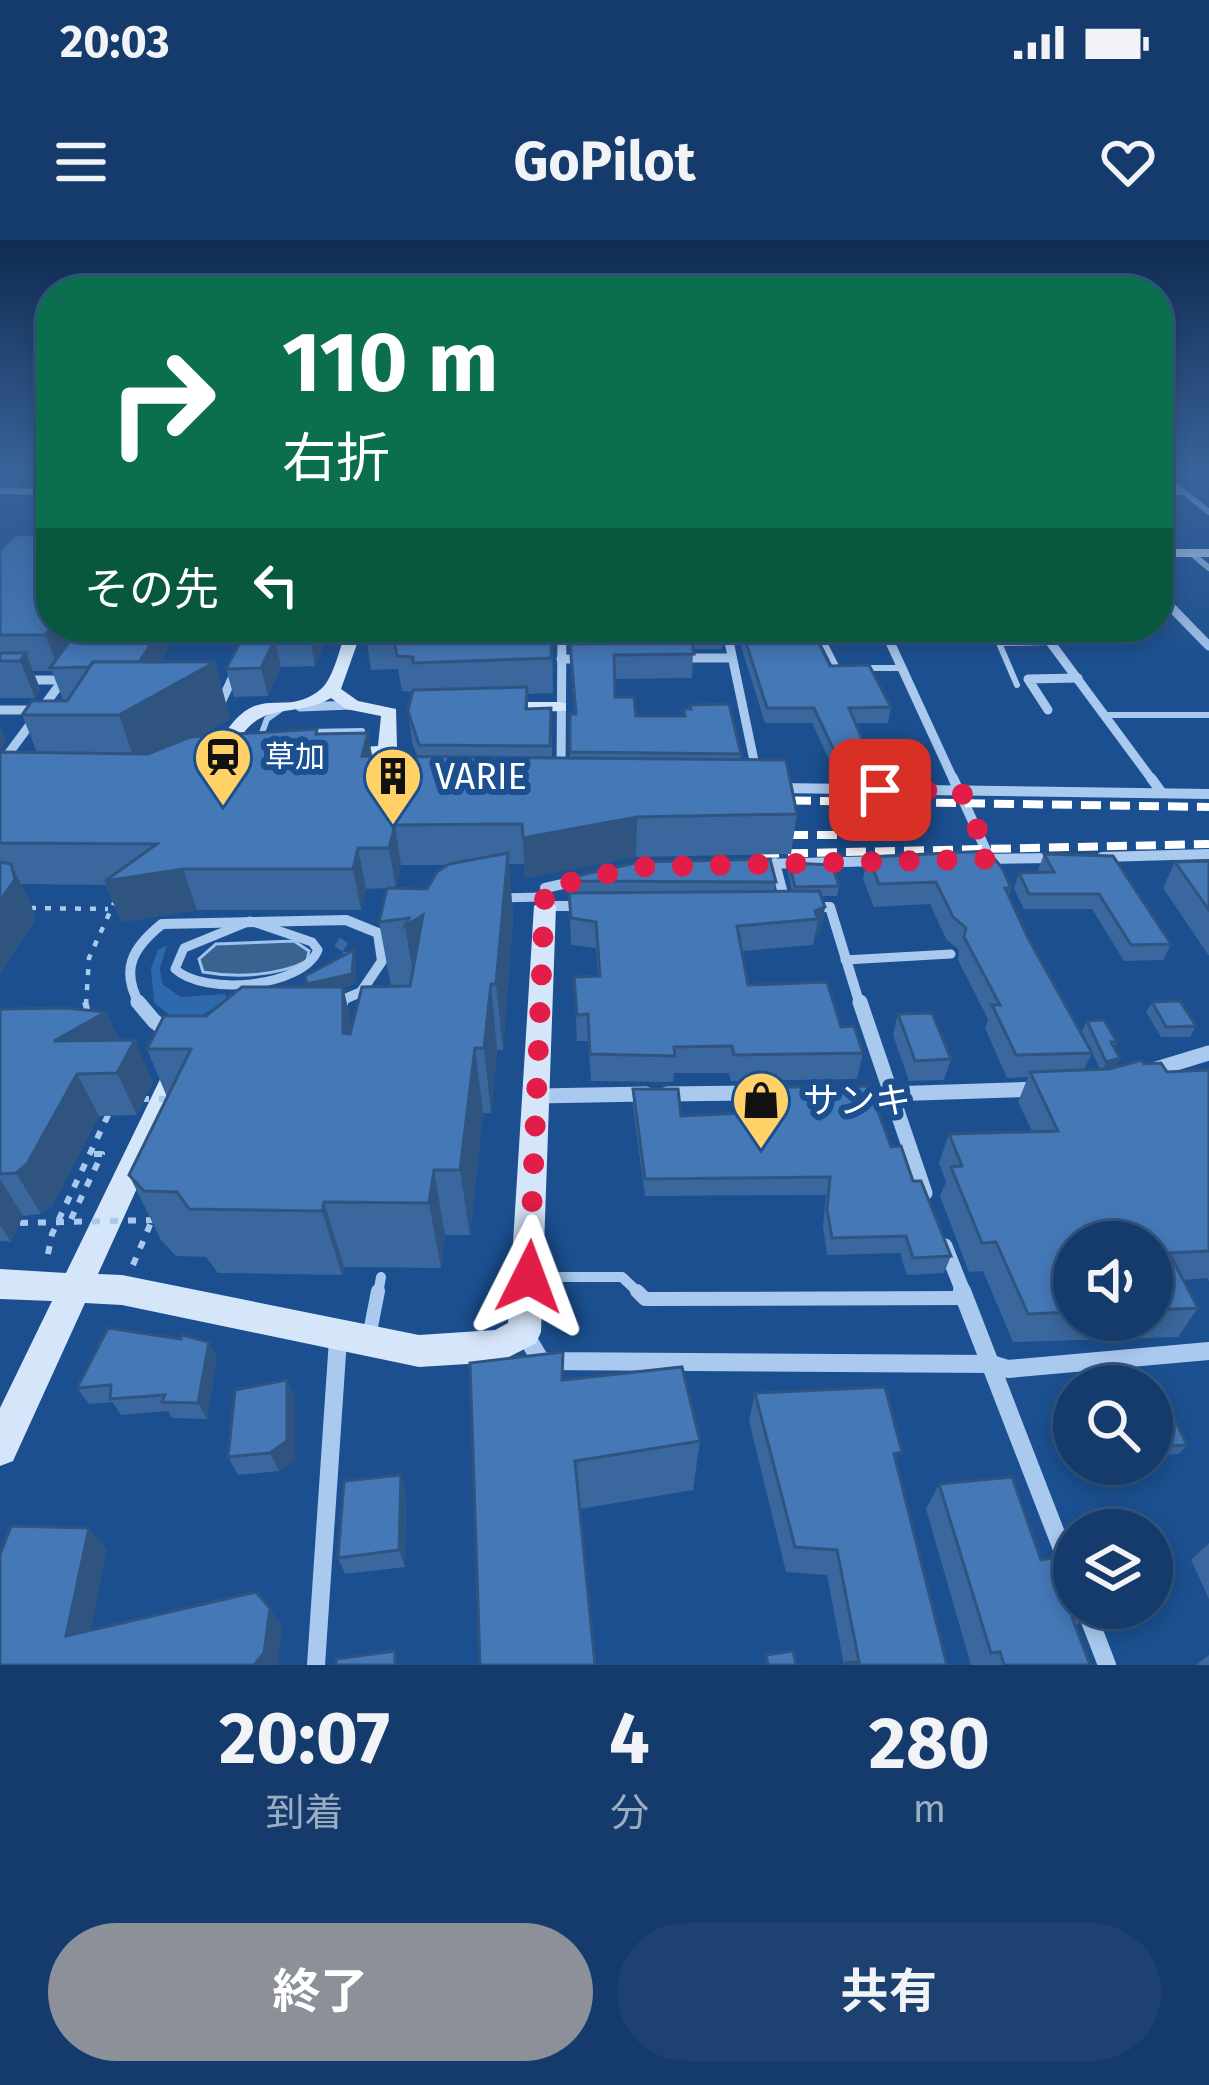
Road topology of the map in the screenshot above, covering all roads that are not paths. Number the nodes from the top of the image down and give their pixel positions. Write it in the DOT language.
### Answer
graph roads {
  1 [pos="36,544"];
  2 [pos="1173,553"];
  3 [pos="1191,553"];
  4 [pos="1209,553"];
  5 [pos="26,558"];
  6 [pos="1209,568"];
  7 [pos="1174,611"];
  8 [pos="250,642"];
  9 [pos="350,642"];
  10 [pos="368,642"];
  11 [pos="729,642"];
  12 [pos="822,642"];
  13 [pos="890,642"];
  14 [pos="1024,642"];
  15 [pos="1051,642"];
  16 [pos="538,643"];
  17 [pos="562,643"];
  18 [pos="373,644"];
  19 [pos="1209,646"];
  20 [pos="604,658"];
  21 [pos="668,658"];
  22 [pos="732,658"];
  23 [pos="561,659"];
  24 [pos="74,666"];
  25 [pos="902,668"];
  26 [pos="1078,678"];
  27 [pos="0,680"];
  28 [pos="63,680"];
  29 [pos="1017,685"];
  30 [pos="332,690"];
  31 [pos="352,705"];
  32 [pos="219,706"];
  33 [pos="560,706"];
  34 [pos="197,707"];
  35 [pos="292,707"];
  36 [pos="477,707"];
  37 [pos="412,708"];
  38 [pos="63,709"];
  39 [pos="0,710"];
  40 [pos="40,710"];
  41 [pos="1048,710"];
  42 [pos="244,713"];
  43 [pos="390,713"];
  44 [pos="1105,715"];
  45 [pos="1209,715"];
  46 [pos="300,732"];
  47 [pos="361,753"];
  48 [pos="262,754"];
  49 [pos="324,754"];
  50 [pos="0,765"];
  51 [pos="561,787"];
  52 [pos="746,788"];
  53 [pos="760,788"];
  54 [pos="961,791"];
  55 [pos="1162,793"];
  56 [pos="1209,794"];
  57 [pos="1202,858"];
  58 [pos="957,860"];
  59 [pos="889,861"];
  60 [pos="775,863"];
  61 [pos="752,864"];
  62 [pos="992,864"];
  63 [pos="591,878"];
  64 [pos="482,898"];
  65 [pos="545,902"];
  66 [pos="604,906"];
  67 [pos="762,906"];
  68 [pos="786,906"];
  69 [pos="250,921"];
  70 [pos="951,954"];
  71 [pos="845,960"];
  72 [pos="300,992"];
  73 [pos="232,1016"];
  74 [pos="188,1047"];
  75 [pos="1209,1053"];
  76 [pos="1130,1077"];
  77 [pos="1048,1088"];
  78 [pos="864,1091"];
  79 [pos="888,1092"];
  80 [pos="771,1093"];
  81 [pos="538,1096"];
  82 [pos="929,1202"];
  83 [pos="936,1221"];
  84 [pos="381,1277"];
  85 [pos="529,1277"];
  86 [pos="0,1284"];
  87 [pos="75,1286"];
  88 [pos="964,1298"];
  89 [pos="524,1332"];
  90 [pos="353,1340"];
  91 [pos="1209,1351"];
  92 [pos="992,1364"];
  93 [pos="0,1448"];
  94 [pos="1053,1525"];
  95 [pos="1093,1629"];
  96 [pos="316,1665"];
  97 [pos="1107,1665"];
  1 -- 5 [label="street"];
  2 -- 3 [label="street"];
  3 -- 4 [label="street"];
  3 -- 6 [label="street"];
  7 -- 19 [label="street"];
  8 -- 32 [label="street"];
  9 -- 30 [label="street"];
  10 -- 18 [label="street"];
  11 -- 22 [label="street"];
  12 -- 25 [label="lane"];
  13 -- 25 [label="street"];
  14 -- 29 [label="lane"];
  15 -- 26 [label="street"];
  16 -- 17 [label="street"];
  17 -- 23 [label="street"];
  20 -- 23 [label="street"];
  21 -- 22 [label="street"];
  22 -- 53 [label="street"];
  23 -- 33 [label="street"];
  24 -- 28 [label="street"];
  25 -- 54 [label="street"];
  26 -- 41 [label="street"];
  26 -- 44 [label="street"];
  27 -- 28 [label="street"];
  28 -- 40 [label="street"];
  30 -- 31 [label="street"];
  30 -- 35 [label="street"];
  31 -- 35 [label="street"];
  31 -- 43 [label="street"];
  32 -- 34 [label="street"];
  32 -- 42 [label="street"];
  33 -- 36 [label="street"];
  33 -- 51 [label="street"];
  35 -- 42 [label="street"];
  35 -- 48 [label="lane"];
  37 -- 43 [label="street"];
  38 -- 40 [label="street"];
  39 -- 40 [label="street"];
  40 -- 50 [label="street"];
  42 -- 48 [label="street"];
  43 -- 47 [label="street"];
  44 -- 45 [label="lane"];
  44 -- 55 [label="street"];
  46 -- 47 [label="lane"];
  47 -- 49 [label="street"];
  52 -- 53 [label="street"];
  53 -- 54 [label="street"];
  54 -- 55 [label="street"];
  54 -- 62 [label="street"];
  55 -- 56 [label="street"];
  57 -- 62 [label="street"];
  58 -- 62 [label="street"];
  59 -- 60 [label="street"];
  60 -- 61 [label="street"];
  60 -- 68 [label="street"];
  63 -- 65 [label="street"];
  64 -- 65 [label="lane"];
  65 -- 66 [label="street"];
  65 -- 81 [label="street"];
  67 -- 68 [label="street"];
  68 -- 71 [label="street"];
  69 -- 69 [label="lane"];
  69 -- 73 [label="street"];
  69 -- 74 [label="street"];
  70 -- 71 [label="lane"];
  71 -- 79 [label="street"];
  72 -- 73 [label="street"];
  73 -- 74 [label="street"];
  74 -- 87 [label="street"];
  75 -- 76 [label="street"];
  77 -- 79 [label="street"];
  78 -- 79 [label="street"];
  79 -- 82 [label="street"];
  80 -- 81 [label="street"];
  81 -- 85 [label="street"];
  83 -- 88 [label="street"];
  84 -- 90 [label="lane"];
  85 -- 88 [label="lane"];
  85 -- 89 [label="street"];
  86 -- 87 [label="street"];
  87 -- 90 [label="street"];
  87 -- 93 [label="street"];
  88 -- 92 [label="street"];
  89 -- 90 [label="street"];
  89 -- 92 [label="street"];
  90 -- 96 [label="street"];
  91 -- 92 [label="street"];
  92 -- 94 [label="street"];
  95 -- 97 [label="street"];
}
